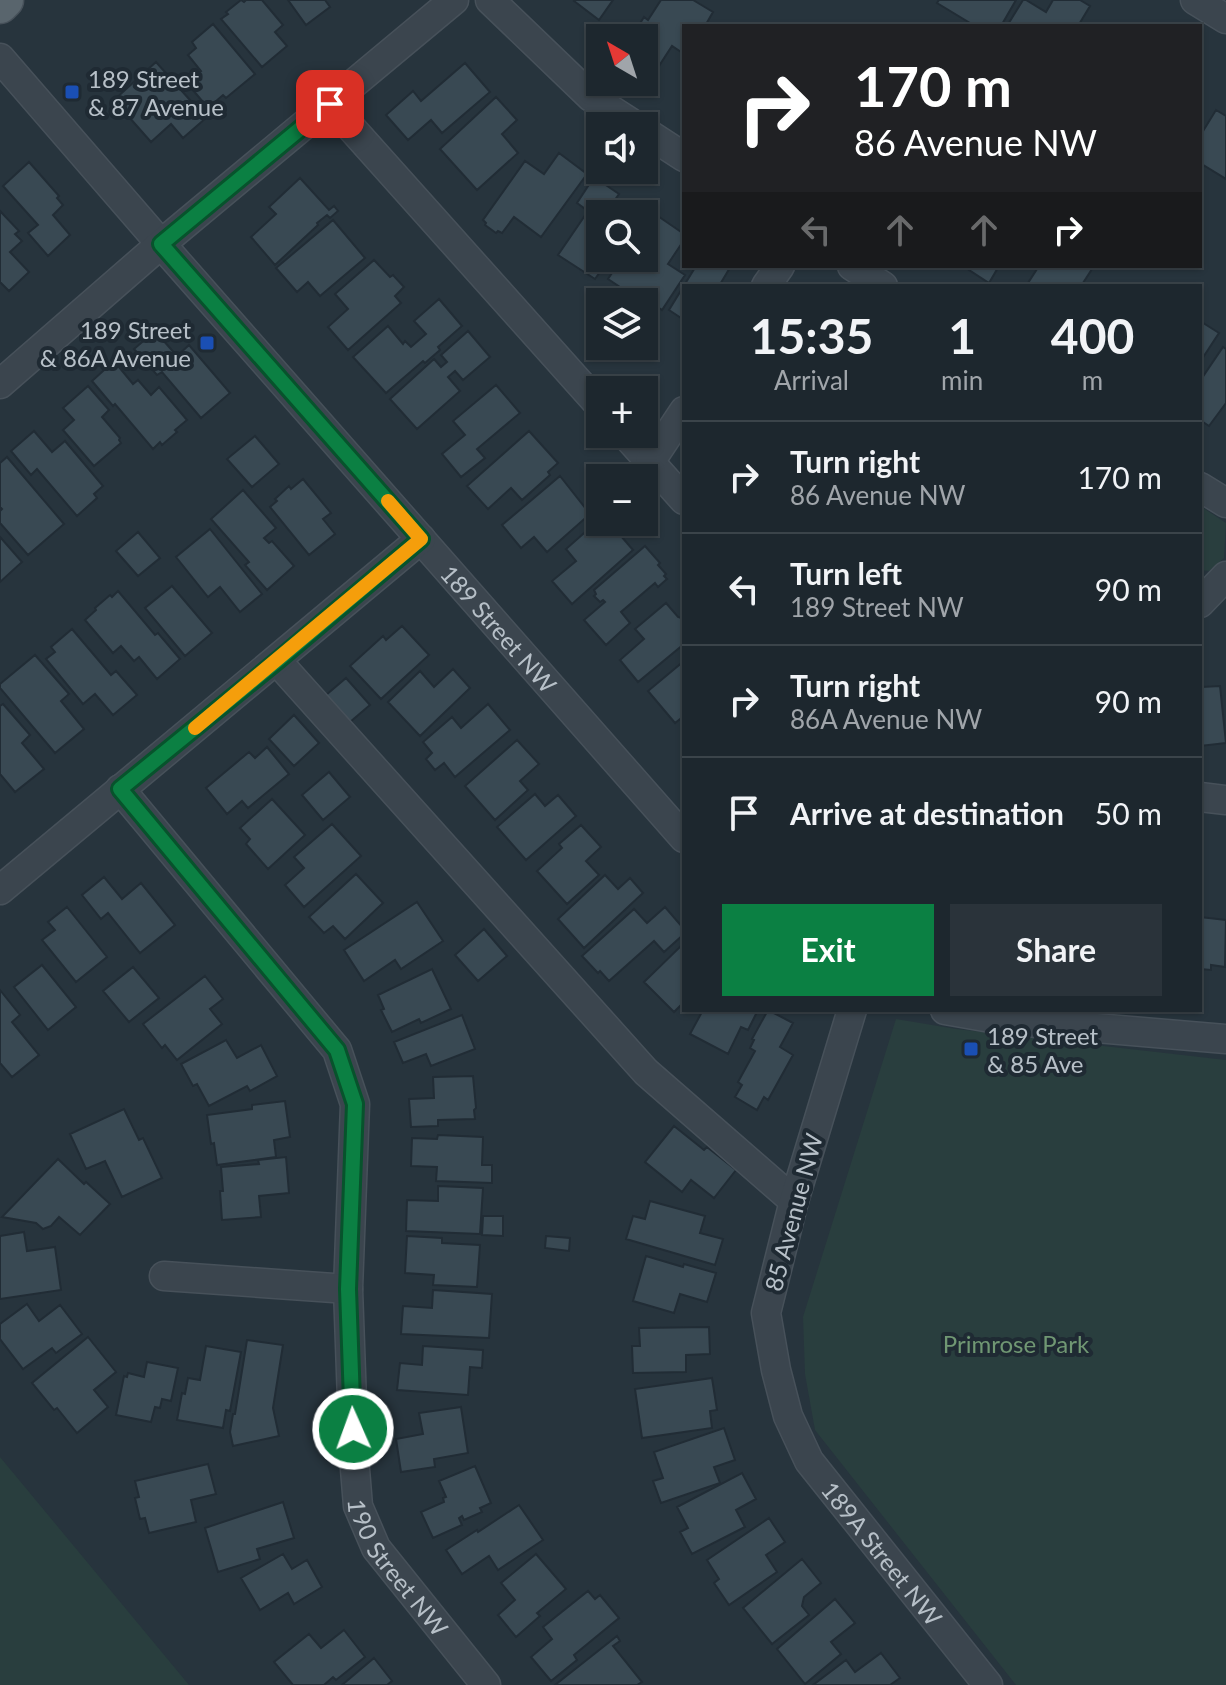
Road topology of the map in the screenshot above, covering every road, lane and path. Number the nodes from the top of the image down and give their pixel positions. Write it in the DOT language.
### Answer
graph roads {
  1 [pos="5,0"];
  2 [pos="454,0"];
  3 [pos="490,0"];
  4 [pos="1198,1"];
  5 [pos="0,5"];
  6 [pos="1226,19"];
  7 [pos="0,58"];
  8 [pos="330,104"];
  9 [pos="614,112"];
  10 [pos="658,140"];
  11 [pos="682,156"];
  12 [pos="161,244"];
  13 [pos="855,268"];
  14 [pos="880,284"];
  15 [pos="0,384"];
  16 [pos="586,390"];
  17 [pos="682,414"];
  18 [pos="638,448"];
  19 [pos="650,462"];
  20 [pos="1202,488"];
  21 [pos="682,498"];
  22 [pos="1226,503"];
  23 [pos="421,539"];
  24 [pos="1226,576"];
  25 [pos="1202,601"];
  26 [pos="277,661"];
  27 [pos="120,789"];
  28 [pos="1202,797"];
  29 [pos="1226,800"];
  30 [pos="682,836"];
  31 [pos="0,890"];
  32 [pos="851,1012"];
  33 [pos="956,1012"];
  34 [pos="1226,1039"];
  35 [pos="794,1201"];
  36 [pos="164,1276"];
  37 [pos="348,1289"];
  38 [pos="788,1416"];
  39 [pos="486,1685"];
  40 [pos="988,1685"];
  1 -- 5 [label="main road"];
  2 -- 8 [label="street"];
  3 -- 9 [label="street"];
  4 -- 6 [label="street"];
  7 -- 12 [label="street, 189 Street NW"];
  8 -- 12 [label="street"];
  8 -- 16 [label="street"];
  10 -- 11 [label="street"];
  12 -- 15 [label="street"];
  12 -- 23 [label="street, 189 Street NW"];
  13 -- 14 [label="street"];
  17 -- 19 [label="street"];
  18 -- 19 [label="street"];
  19 -- 21 [label="street"];
  20 -- 22 [label="street"];
  23 -- 26 [label="street"];
  23 -- 30 [label="street, 189 Street NW"];
  24 -- 25 [label="street"];
  26 -- 27 [label="street"];
  26 -- 35 [label="street"];
  27 -- 31 [label="street"];
  27 -- 37 [label="street, 190 Street NW"];
  28 -- 29 [label="street"];
  32 -- 35 [label="street, 85 Avenue NW"];
  33 -- 34 [label="street"];
  35 -- 38 [label="street, 85 Avenue NW"];
  36 -- 37 [label="street"];
  37 -- 39 [label="street, 190 Street NW"];
  38 -- 40 [label="street, 189A Street NW"];
}
